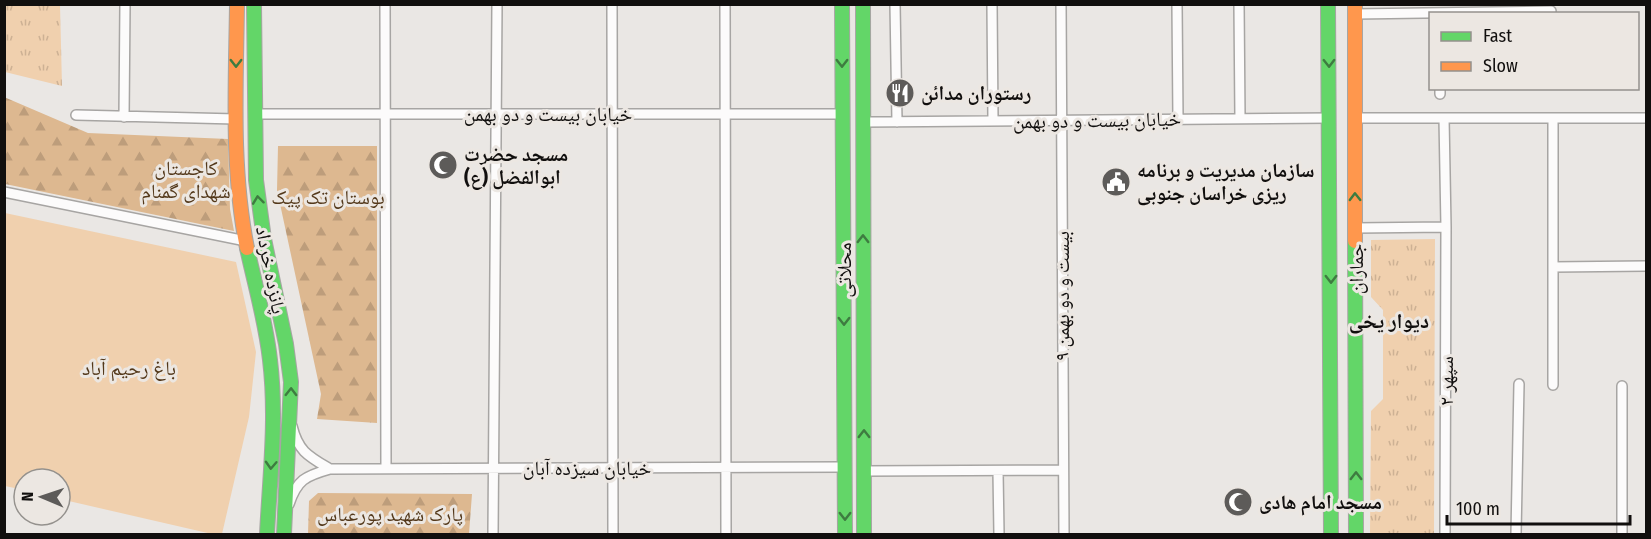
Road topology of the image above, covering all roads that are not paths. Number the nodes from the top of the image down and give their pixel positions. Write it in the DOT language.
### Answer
graph roads {
  1 [pos="124,4"];
  2 [pos="237,4"];
  3 [pos="254,4"];
  4 [pos="385,4"];
  5 [pos="497,4"];
  6 [pos="612,4"];
  7 [pos="725,4"];
  8 [pos="842,4"];
  9 [pos="863,4"];
  10 [pos="895,4"];
  11 [pos="1239,4"];
  12 [pos="1328,4"];
  13 [pos="1061,9"];
  14 [pos="1178,9"];
  15 [pos="1355,9"];
  16 [pos="992,10"];
  17 [pos="1439,10"];
  18 [pos="1508,10"];
  19 [pos="1551,11"];
  20 [pos="254,114"];
  21 [pos="385,114"];
  22 [pos="496,114"];
  23 [pos="613,114"];
  24 [pos="726,114"];
  25 [pos="842,114"];
  26 [pos="76,115"];
  27 [pos="124,117"];
  28 [pos="236,118"];
  29 [pos="1330,118"];
  30 [pos="1354,118"];
  31 [pos="1444,118"];
  32 [pos="1553,118"];
  33 [pos="1647,118"];
  34 [pos="1240,119"];
  35 [pos="1178,120"];
  36 [pos="993,121"];
  37 [pos="1061,121"];
  38 [pos="863,122"];
  39 [pos="897,122"];
  40 [pos="4,192"];
  41 [pos="1446,227"];
  42 [pos="1356,228"];
  43 [pos="246,241"];
  44 [pos="1647,266"];
  45 [pos="1553,267"];
  46 [pos="1519,384"];
  47 [pos="1553,385"];
  48 [pos="1622,386"];
  49 [pos="290,416"];
  50 [pos="726,467"];
  51 [pos="845,467"];
  52 [pos="493,468"];
  53 [pos="613,468"];
  54 [pos="330,469"];
  55 [pos="386,469"];
  56 [pos="1063,470"];
  57 [pos="864,471"];
  58 [pos="998,471"];
  59 [pos="285,515"];
  60 [pos="267,534"];
  61 [pos="284,534"];
  62 [pos="493,534"];
  63 [pos="613,534"];
  64 [pos="726,534"];
  65 [pos="845,534"];
  66 [pos="864,534"];
  67 [pos="999,534"];
  68 [pos="1064,534"];
  69 [pos="1331,534"];
  70 [pos="1356,534"];
  71 [pos="1445,534"];
  72 [pos="1516,534"];
  73 [pos="1622,534"];
  1 -- 27 [label="street"];
  2 -- 28 [label="main road, پانزده خرداد, one-way"];
  3 -- 20 [label="main road, پانزده خرداد"];
  4 -- 21 [label="street"];
  5 -- 22 [label="street"];
  6 -- 23 [label="street"];
  7 -- 24 [label="street"];
  8 -- 25 [label="main road, محلاتی, one-way"];
  9 -- 38 [label="main road, محلاتی"];
  10 -- 39 [label="street"];
  11 -- 34 [label="street"];
  12 -- 29 [label="main road, جماران, one-way"];
  13 -- 37 [label="street, بیست و دو بهمن ۹"];
  14 -- 35 [label="street"];
  15 -- 17 [label="street"];
  15 -- 30 [label="main road, جماران"];
  16 -- 36 [label="street"];
  17 -- 18 [label="street"];
  18 -- 19 [label="street"];
  20 -- 21 [label="street, خیابان بیست و دو بهمن"];
  49 -- 20 [label="main road, پانزده خرداد, one-way"];
  21 -- 22 [label="street, خیابان بیست و دو بهمن"];
  21 -- 55 [label="street"];
  22 -- 23 [label="street, خیابان بیست و دو بهمن"];
  22 -- 52 [label="street"];
  23 -- 24 [label="street, خیابان بیست و دو بهمن"];
  23 -- 53 [label="street"];
  24 -- 25 [label="street, خیابان بیست و دو بهمن"];
  24 -- 50 [label="street"];
  25 -- 51 [label="main road, محلاتی, one-way"];
  26 -- 27 [label="street"];
  27 -- 28 [label="street"];
  28 -- 43 [label="main road, پانزده خرداد"];
  29 -- 30 [label="main road"];
  29 -- 34 [label="street, خیابان بیست و دو بهمن"];
  29 -- 69 [label="main road, جماران, one-way"];
  30 -- 31 [label="street"];
  42 -- 30 [label="main road, جماران, one-way"];
  31 -- 32 [label="street"];
  31 -- 41 [label="street, سپهر ۲"];
  32 -- 33 [label="street"];
  32 -- 45 [label="street"];
  34 -- 35 [label="street, خیابان بیست و دو بهمن"];
  35 -- 37 [label="street, خیابان بیست و دو بهمن"];
  36 -- 37 [label="street, خیابان بیست و دو بهمن"];
  36 -- 39 [label="street, خیابان بیست و دو بهمن"];
  37 -- 56 [label="street, بیست و دو بهمن ۹"];
  38 -- 39 [label="street, خیابان بیست و دو بهمن"];
  57 -- 38 [label="main road, محلاتی, one-way"];
  40 -- 43 [label="street"];
  41 -- 42 [label="street"];
  41 -- 71 [label="street, سپهر ۲"];
  70 -- 42 [label="main road, جماران, one-way"];
  43 -- 60 [label="main road, پانزده خرداد, one-way"];
  44 -- 45 [label="street"];
  45 -- 47 [label="street"];
  46 -- 72 [label="street"];
  48 -- 73 [label="street"];
  49 -- 54 [label="street"];
  49 -- 59 [label="main road, پانزده خرداد"];
  50 -- 51 [label="street, خیابان سیزده آبان"];
  50 -- 53 [label="street, خیابان سیزده آبان"];
  50 -- 64 [label="street"];
  51 -- 65 [label="main road, محلاتی, one-way"];
  52 -- 53 [label="street, خیابان سیزده آبان"];
  52 -- 55 [label="street, خیابان سیزده آبان"];
  52 -- 62 [label="street"];
  53 -- 63 [label="street"];
  54 -- 55 [label="street, خیابان سیزده آبان"];
  54 -- 59 [label="street, خیابان سیزده آبان"];
  56 -- 58 [label="street"];
  56 -- 68 [label="street, بیست و دو بهمن ۹"];
  57 -- 58 [label="street"];
  57 -- 66 [label="main road, محلاتی"];
  58 -- 67 [label="street"];
  59 -- 61 [label="main road, پانزده خرداد"];
}
